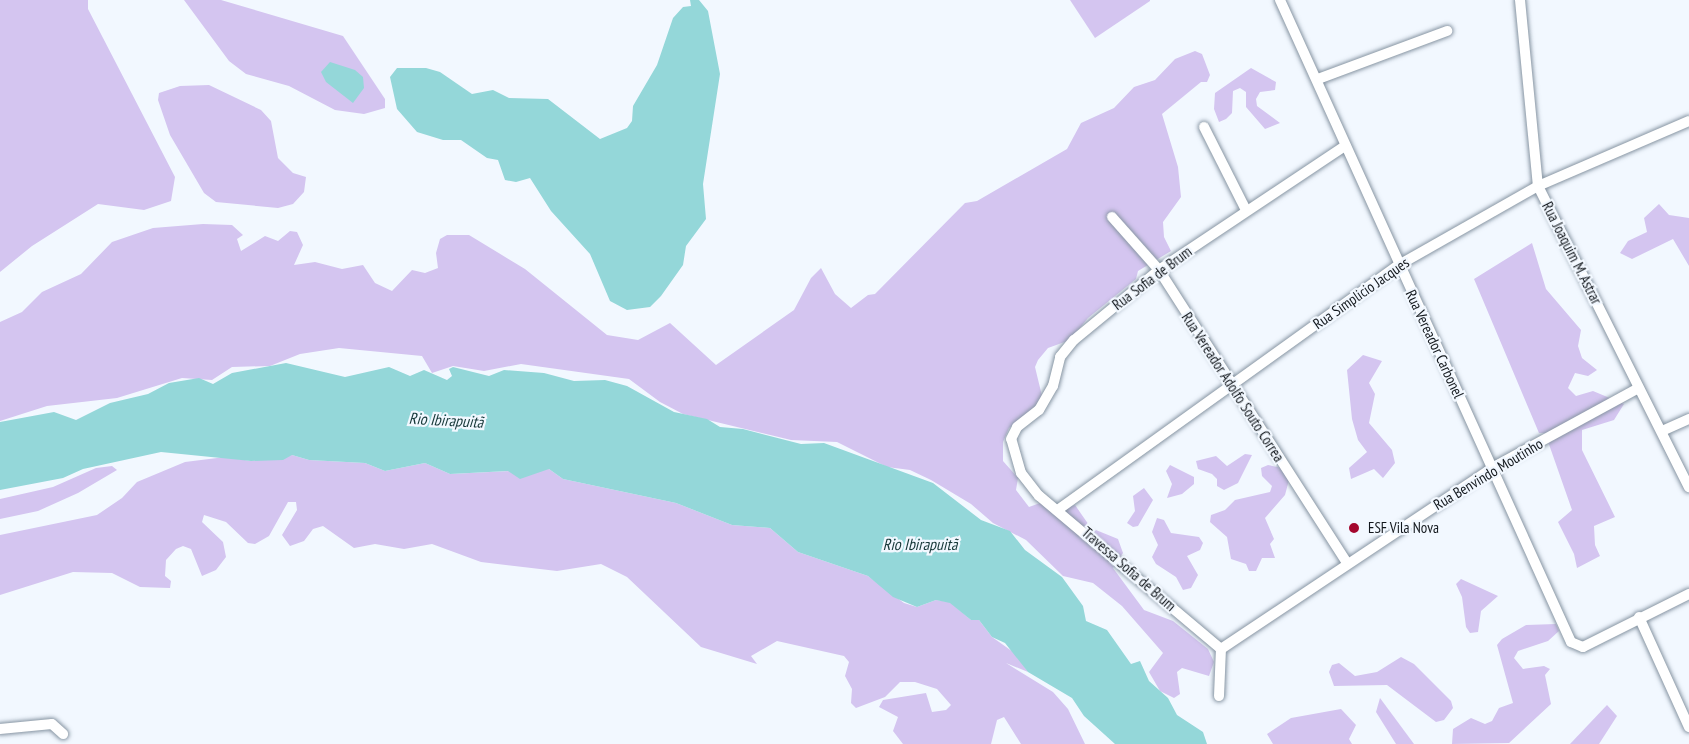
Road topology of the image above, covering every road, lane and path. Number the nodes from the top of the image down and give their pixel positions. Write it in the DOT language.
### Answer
graph roads {
  1 [pos="1280,0"];
  2 [pos="1521,0"];
  3 [pos="1447,31"];
  4 [pos="1318,79"];
  5 [pos="1689,121"];
  6 [pos="1204,127"];
  7 [pos="1345,146"];
  8 [pos="1538,186"];
  9 [pos="1246,210"];
  10 [pos="1112,217"];
  11 [pos="1399,265"];
  12 [pos="1159,270"];
  13 [pos="1231,385"];
  14 [pos="1639,388"];
  15 [pos="1689,418"];
  16 [pos="1662,431"];
  17 [pos="1011,451"];
  18 [pos="1492,468"];
  19 [pos="1689,487"];
  20 [pos="1059,509"];
  21 [pos="1347,563"];
  22 [pos="1689,594"];
  23 [pos="1639,617"];
  24 [pos="1221,648"];
  25 [pos="1219,696"];
  26 [pos="1689,727"];
  27 [pos="0,729"];
  28 [pos="63,734"];
  1 -- 4 [label="street, Rua Vereador Carbonel"];
  2 -- 8 [label="street, Rua Joaquim M. Astrar"];
  3 -- 4 [label="street"];
  4 -- 7 [label="street, Rua Vereador Carbonel"];
  5 -- 8 [label="street, Rua Simplicio Jacques"];
  6 -- 9 [label="street"];
  7 -- 9 [label="street, Rua Sofia de Brum"];
  7 -- 11 [label="street, Rua Vereador Carbonel"];
  8 -- 11 [label="street, Rua Simplicio Jacques"];
  8 -- 14 [label="street, Rua Joaquim M. Astrar"];
  9 -- 12 [label="street, Rua Sofia de Brum"];
  10 -- 12 [label="street, Rua Vereador Adolfo Souto Correa"];
  11 -- 13 [label="street, Rua Simplicio Jacques"];
  11 -- 18 [label="street, Rua Vereador Carbonel"];
  12 -- 13 [label="street, Rua Vereador Adolfo Souto Correa"];
  12 -- 17 [label="street, Rua Sofia de Brum"];
  13 -- 20 [label="street, Rua Simplicio Jacques"];
  13 -- 21 [label="street, Rua Vereador Adolfo Souto Correa"];
  14 -- 16 [label="street, Rua Joaquim M. Astrar"];
  14 -- 18 [label="street, Rua Benvindo Moutinho"];
  15 -- 16 [label="street"];
  16 -- 19 [label="street, Rua Joaquim M. Astrar"];
  17 -- 20 [label="street, Travessa Sofia de Brum"];
  18 -- 21 [label="street, Rua Benvindo Moutinho"];
  18 -- 23 [label="street, Rua Vereador Carbonel"];
  20 -- 24 [label="street, Travessa Sofia de Brum"];
  21 -- 24 [label="street, Rua Benvindo Moutinho"];
  22 -- 23 [label="street"];
  23 -- 26 [label="street"];
  24 -- 25 [label="street"];
  27 -- 28 [label="street"];
}
